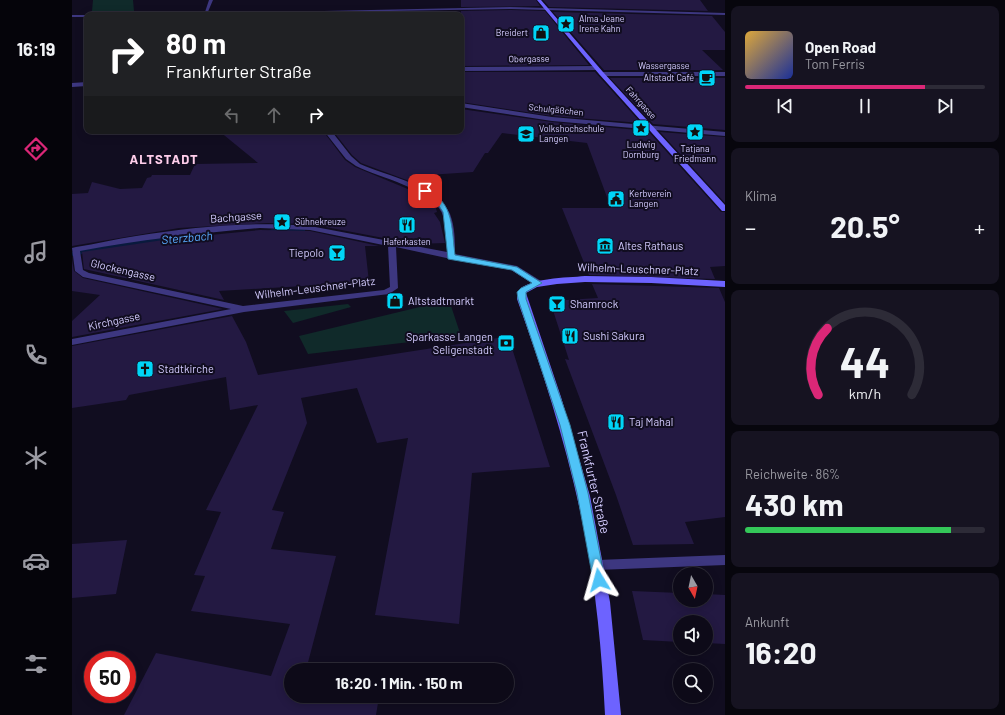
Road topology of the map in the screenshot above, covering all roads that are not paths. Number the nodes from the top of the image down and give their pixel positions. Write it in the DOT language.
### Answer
graph roads {
  1 [pos="212,0"];
  2 [pos="539,0"];
  3 [pos="545,9"];
  4 [pos="206,12"];
  5 [pos="299,12"];
  6 [pos="725,14"];
  7 [pos="72,16"];
  8 [pos="84,16"];
  9 [pos="596,68"];
  10 [pos="464,69"];
  11 [pos="602,74"];
  12 [pos="725,74"];
  13 [pos="84,84"];
  14 [pos="72,85"];
  15 [pos="464,105"];
  16 [pos="650,127"];
  17 [pos="330,134"];
  18 [pos="725,134"];
  19 [pos="725,209"];
  20 [pos="392,246"];
  21 [pos="75,253"];
  22 [pos="451,257"];
  23 [pos="544,283"];
  24 [pos="725,284"];
  25 [pos="161,291"];
  26 [pos="244,309"];
  27 [pos="160,323"];
  28 [pos="72,342"];
  29 [pos="725,560"];
  30 [pos="597,564"];
  31 [pos="613,715"];
  1 -- 4 [label="street"];
  2 -- 3 [label="main road, Fahrgasse"];
  3 -- 5 [label="street"];
  3 -- 6 [label="street"];
  3 -- 9 [label="main road, Fahrgasse"];
  7 -- 8 [label="street"];
  9 -- 10 [label="street, Obergasse"];
  9 -- 11 [label="main road, Fahrgasse"];
  11 -- 12 [label="street, Wassergasse"];
  11 -- 16 [label="main road, Fahrgasse"];
  13 -- 14 [label="street"];
  15 -- 16 [label="street, Schulgäßchen"];
  16 -- 18 [label="street, Schulgäßchen"];
  16 -- 19 [label="main road, Fahrgasse"];
  17 -- 22 [label="street"];
  20 -- 21 [label="street, Bachgasse"];
  20 -- 22 [label="street, Bachgasse"];
  20 -- 26 [label="street, Wilhelm-Leuschner-Platz"];
  21 -- 25 [label="street, Glockengasse"];
  22 -- 23 [label="street, Bachgasse"];
  23 -- 24 [label="main road, Wilhelm-Leuschner-Platz"];
  23 -- 30 [label="main road, Frankfurter Straße"];
  25 -- 26 [label="street, Wilhelm-Leuschner-Platz"];
  26 -- 27 [label="street, Wilhelm-Leuschner-Platz"];
  27 -- 28 [label="street, Kirchgasse"];
  29 -- 30 [label="street"];
  30 -- 31 [label="main road, Frankfurter Straße"];
}
